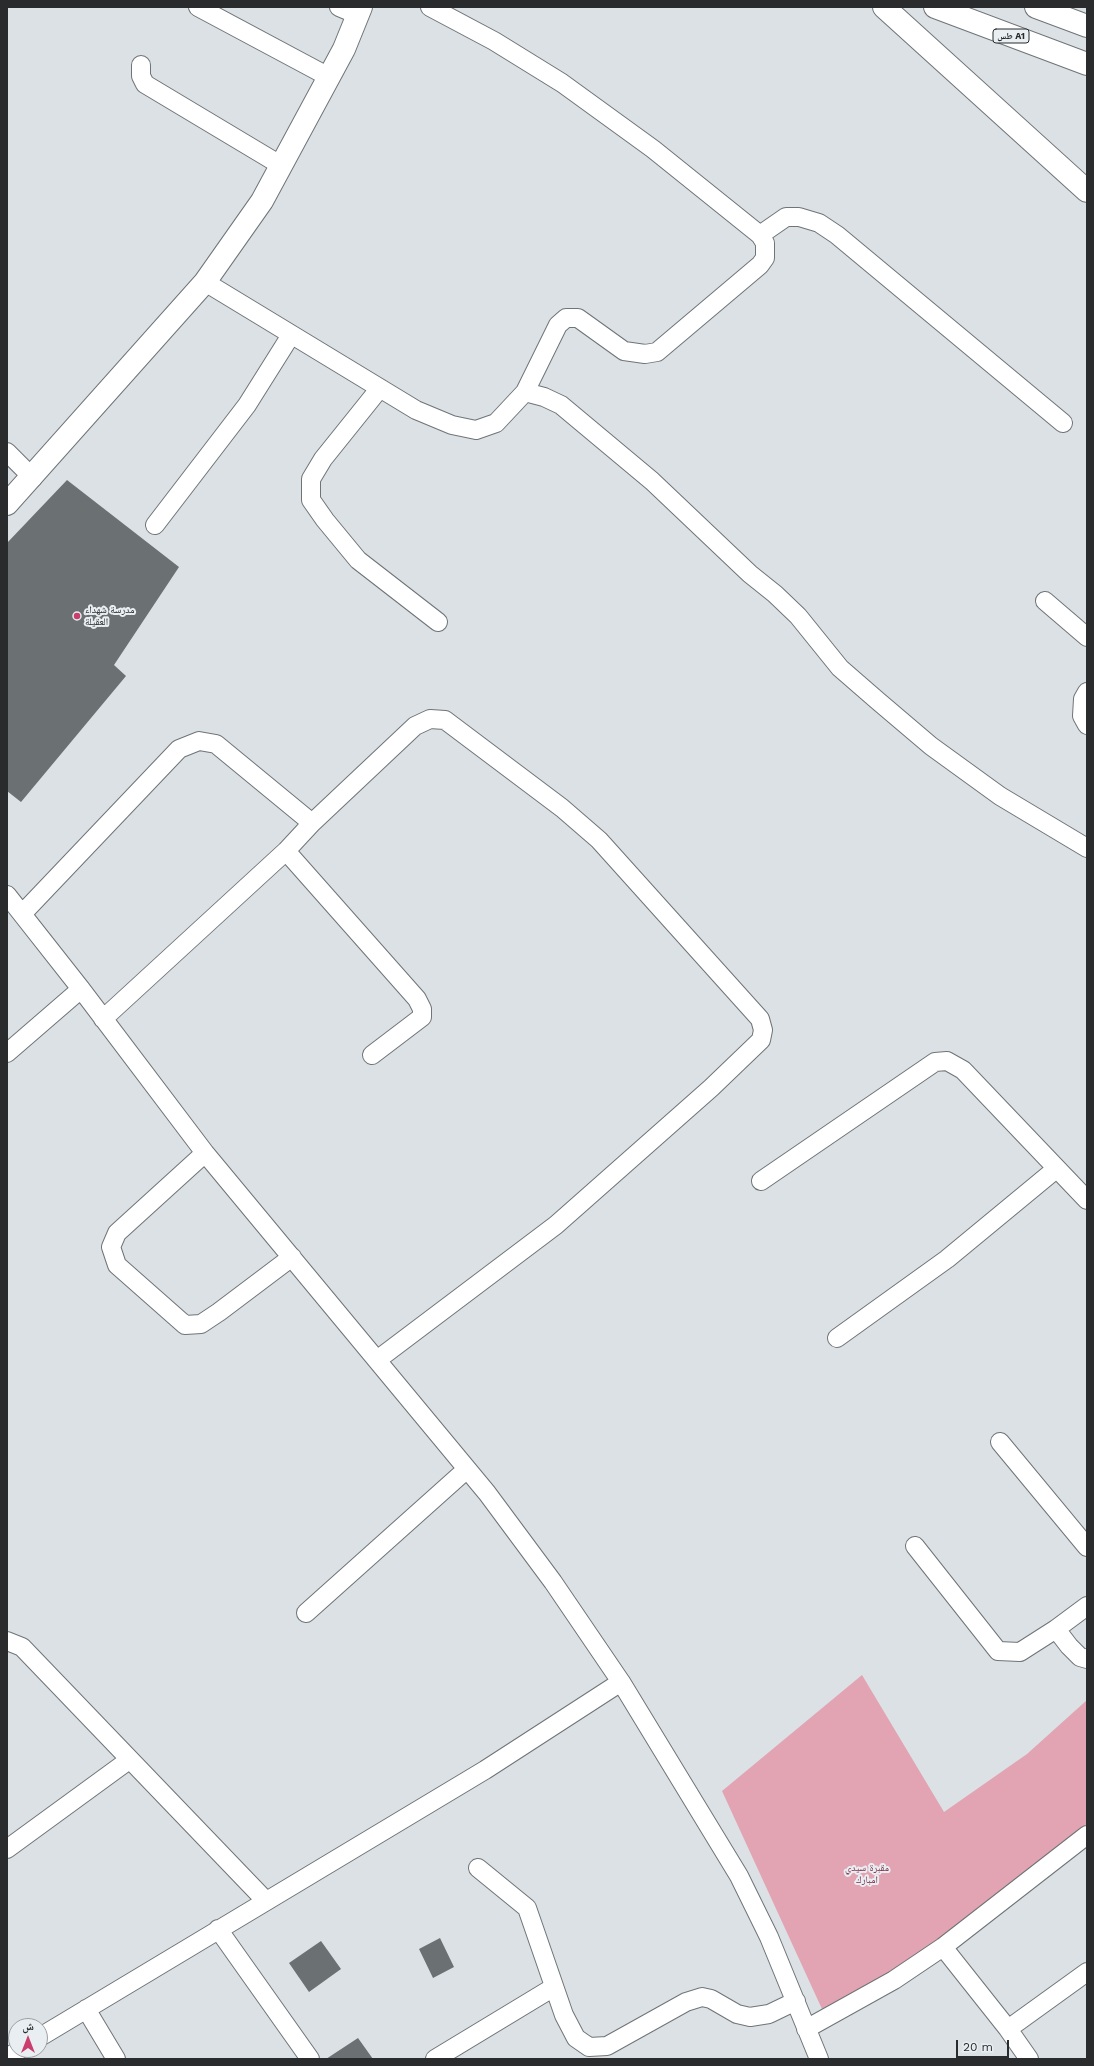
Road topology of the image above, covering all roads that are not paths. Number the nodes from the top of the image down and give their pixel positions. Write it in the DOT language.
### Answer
graph roads {
  1 [pos="198,7"];
  2 [pos="430,7"];
  3 [pos="884,7"];
  4 [pos="935,7"];
  5 [pos="1036,7"];
  6 [pos="353,10"];
  7 [pos="1087,26"];
  8 [pos="1087,64"];
  9 [pos="140,65"];
  10 [pos="329,77"];
  11 [pos="282,166"];
  12 [pos="1087,191"];
  13 [pos="760,235"];
  14 [pos="205,282"];
  15 [pos="291,334"];
  16 [pos="380,388"];
  17 [pos="525,392"];
  18 [pos="1063,423"];
  19 [pos="7,452"];
  20 [pos="33,478"];
  21 [pos="7,504"];
  22 [pos="155,525"];
  23 [pos="1045,600"];
  24 [pos="438,622"];
  25 [pos="1087,637"];
  26 [pos="1087,692"];
  27 [pos="1087,725"];
  28 [pos="312,823"];
  29 [pos="1087,848"];
  30 [pos="286,851"];
  31 [pos="7,895"];
  32 [pos="22,914"];
  33 [pos="81,989"];
  34 [pos="103,1019"];
  35 [pos="7,1053"];
  36 [pos="372,1055"];
  37 [pos="205,1153"];
  38 [pos="1056,1169"];
  39 [pos="761,1182"];
  40 [pos="1087,1200"];
  41 [pos="292,1257"];
  42 [pos="837,1338"];
  43 [pos="377,1360"];
  44 [pos="1000,1442"];
  45 [pos="467,1469"];
  46 [pos="915,1546"];
  47 [pos="1087,1547"];
  48 [pos="1087,1606"];
  49 [pos="306,1613"];
  50 [pos="1056,1629"];
  51 [pos="7,1641"];
  52 [pos="1087,1658"];
  53 [pos="621,1682"];
  54 [pos="130,1760"];
  55 [pos="1087,1835"];
  56 [pos="7,1849"];
  57 [pos="478,1868"];
  58 [pos="265,1900"];
  59 [pos="218,1929"];
  60 [pos="942,1947"];
  61 [pos="1087,1972"];
  62 [pos="554,1987"];
  63 [pos="796,2001"];
  64 [pos="86,2009"];
  65 [pos="806,2029"];
  66 [pos="1008,2029"];
  67 [pos="48,2032"];
  68 [pos="116,2059"];
  69 [pos="310,2059"];
  70 [pos="436,2059"];
  71 [pos="819,2059"];
  72 [pos="1029,2059"];
  1 -- 10 [label="street"];
  2 -- 13 [label="street"];
  3 -- 12 [label="main road"];
  4 -- 8 [label="main road, طس A1"];
  5 -- 7 [label="main road"];
  6 -- 10 [label="main road"];
  9 -- 11 [label="street"];
  10 -- 11 [label="main road"];
  11 -- 14 [label="main road"];
  13 -- 17 [label="street"];
  13 -- 18 [label="street"];
  14 -- 15 [label="street"];
  14 -- 20 [label="main road"];
  15 -- 16 [label="street"];
  15 -- 22 [label="street"];
  16 -- 17 [label="street"];
  16 -- 24 [label="street"];
  17 -- 29 [label="street"];
  19 -- 20 [label="street"];
  20 -- 21 [label="main road"];
  23 -- 25 [label="street"];
  26 -- 27 [label="street"];
  28 -- 30 [label="street"];
  28 -- 32 [label="street"];
  28 -- 43 [label="street"];
  30 -- 34 [label="street"];
  30 -- 36 [label="street"];
  31 -- 32 [label="street"];
  32 -- 33 [label="street"];
  33 -- 34 [label="street"];
  33 -- 35 [label="street"];
  34 -- 37 [label="street"];
  37 -- 41 [label="street"];
  37 -- 41 [label="street"];
  38 -- 39 [label="street"];
  38 -- 40 [label="street"];
  38 -- 42 [label="street"];
  41 -- 43 [label="street"];
  43 -- 45 [label="street"];
  44 -- 47 [label="street"];
  45 -- 49 [label="street"];
  45 -- 53 [label="street"];
  46 -- 50 [label="street"];
  48 -- 50 [label="street"];
  50 -- 52 [label="street"];
  51 -- 54 [label="street"];
  53 -- 58 [label="street"];
  53 -- 63 [label="street"];
  54 -- 56 [label="street"];
  54 -- 58 [label="street"];
  55 -- 60 [label="street"];
  57 -- 62 [label="street"];
  58 -- 59 [label="street"];
  59 -- 64 [label="street"];
  59 -- 69 [label="street"];
  60 -- 65 [label="street"];
  60 -- 66 [label="street"];
  61 -- 66 [label="street"];
  62 -- 63 [label="street"];
  62 -- 70 [label="street"];
  63 -- 65 [label="street"];
  64 -- 67 [label="street"];
  64 -- 68 [label="street"];
  65 -- 71 [label="street"];
  66 -- 72 [label="street"];
}
